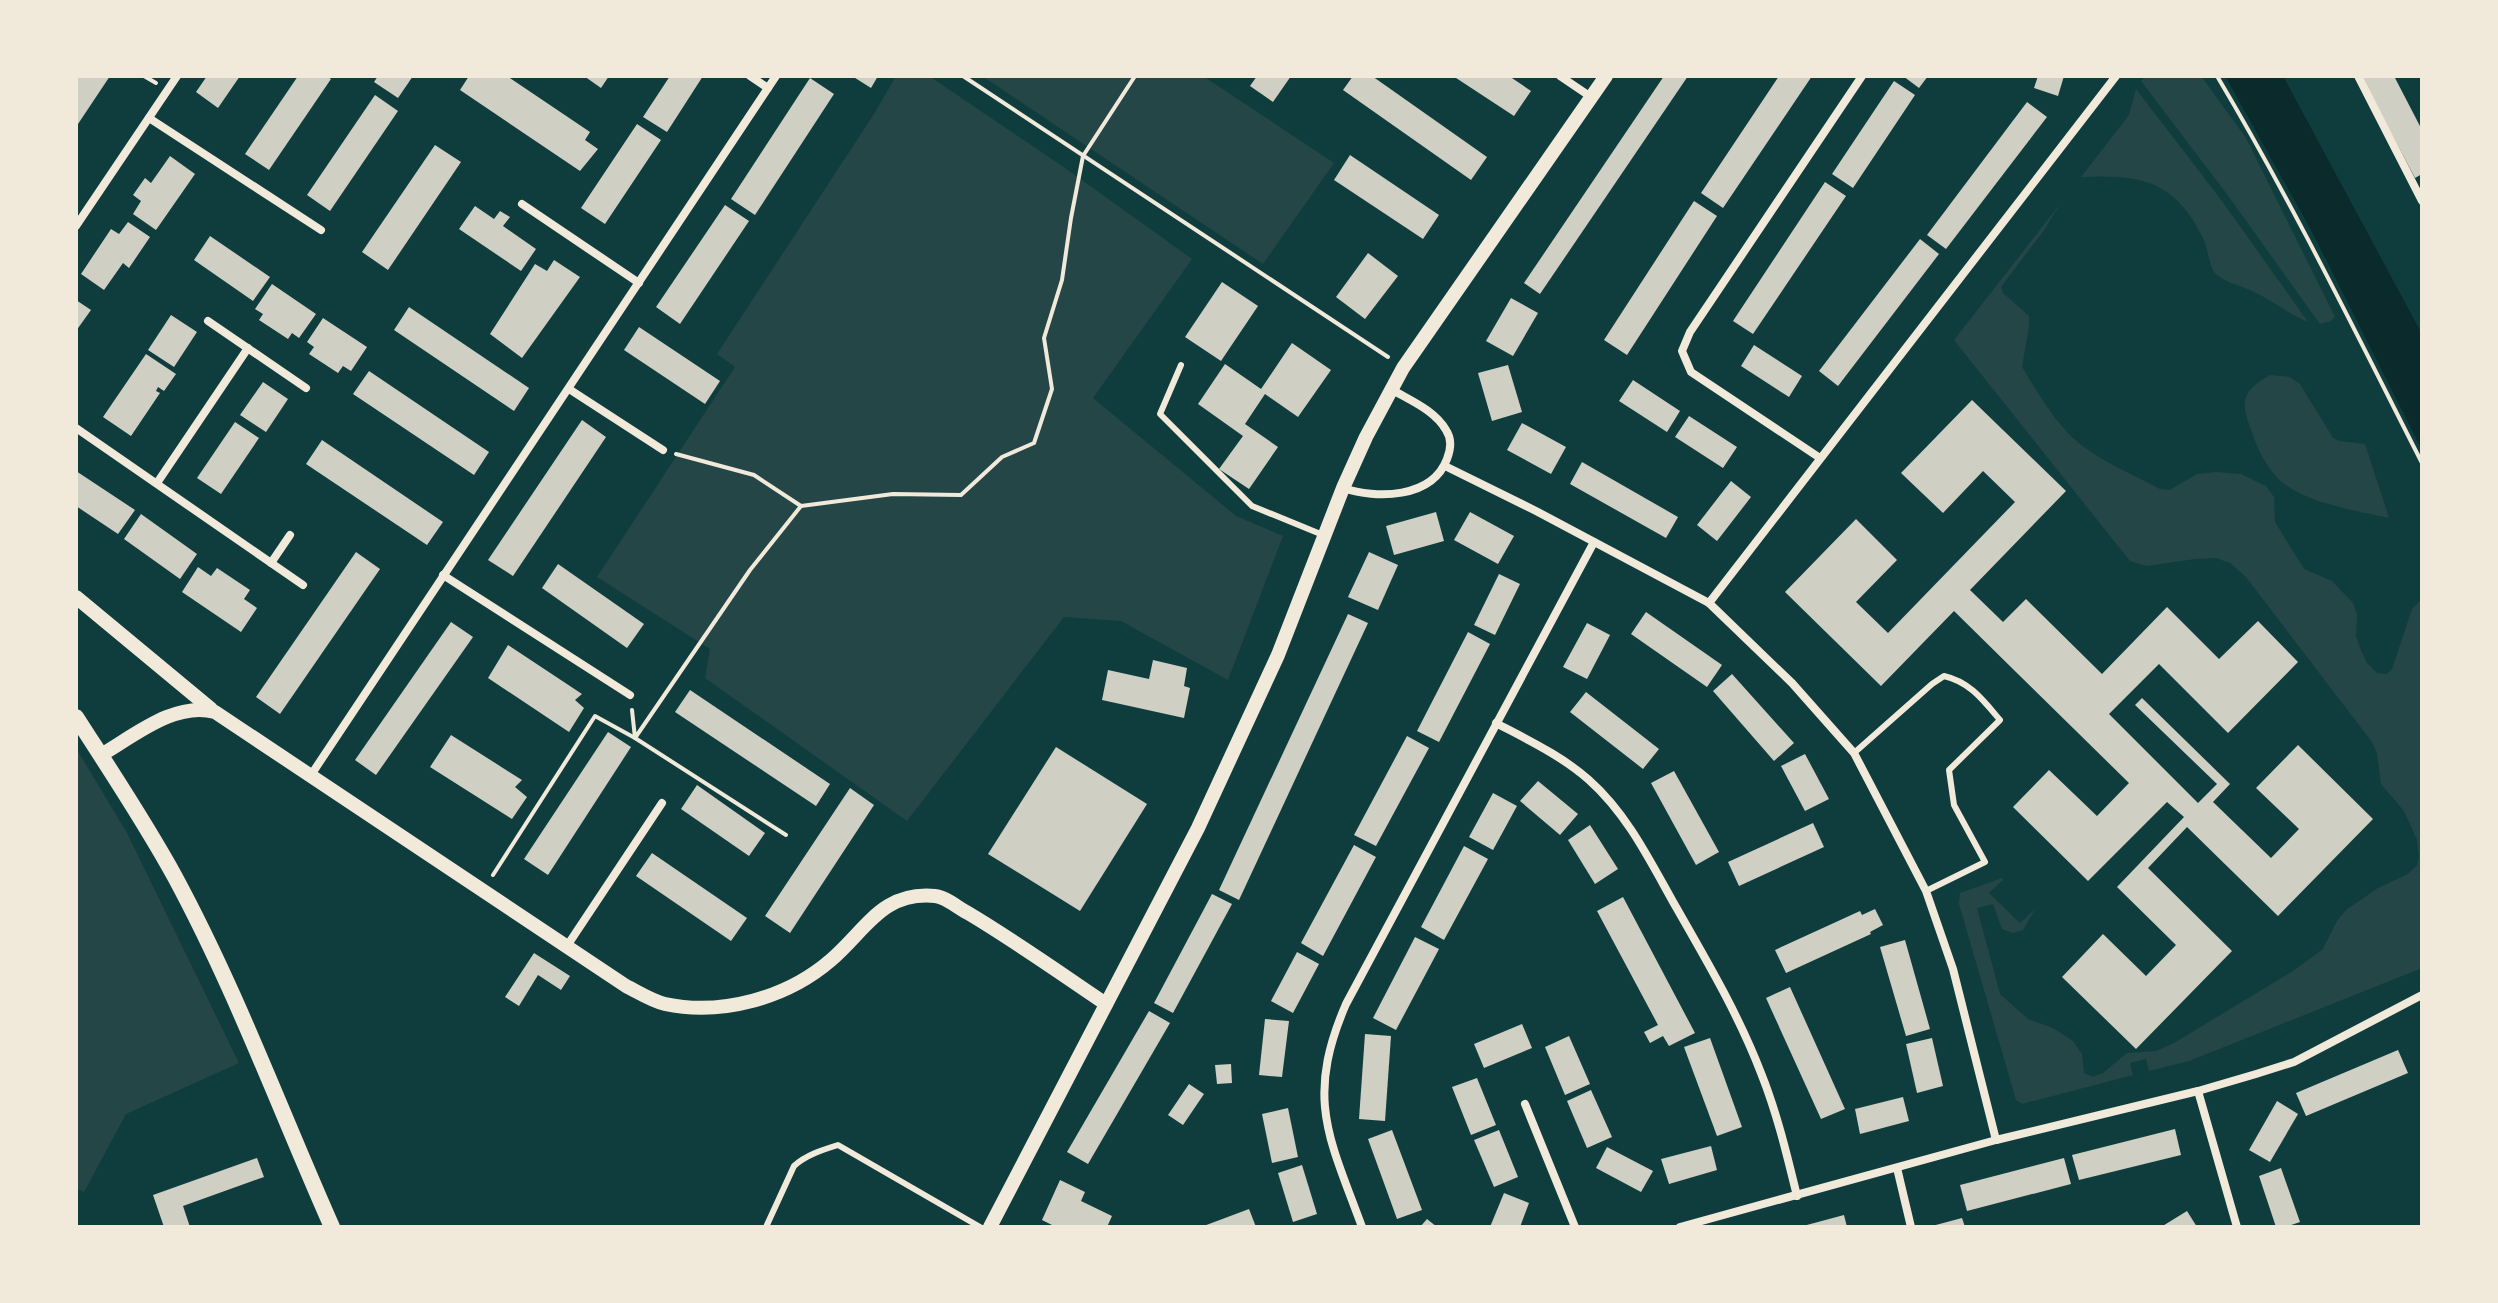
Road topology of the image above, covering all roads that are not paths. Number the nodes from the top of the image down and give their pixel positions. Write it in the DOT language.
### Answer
graph roads {
  1 [pos="177,76"];
  2 [pos="750,76"];
  3 [pos="776,76"];
  4 [pos="1560,76"];
  5 [pos="1606,76"];
  6 [pos="1862,76"];
  7 [pos="2116,76"];
  8 [pos="2358,76"];
  9 [pos="768,88"];
  10 [pos="1591,97"];
  11 [pos="149,118"];
  12 [pos="2422,201"];
  13 [pos="522,204"];
  14 [pos="76,226"];
  15 [pos="321,230"];
  16 [pos="639,283"];
  17 [pos="208,321"];
  18 [pos="248,348"];
  19 [pos="1181,365"];
  20 [pos="306,388"];
  21 [pos="569,389"];
  22 [pos="1391,389"];
  23 [pos="76,428"];
  24 [pos="663,450"];
  25 [pos="1820,458"];
  26 [pos="1445,466"];
  27 [pos="157,483"];
  28 [pos="1343,488"];
  29 [pos="290,535"];
  30 [pos="1323,535"];
  31 [pos="1594,542"];
  32 [pos="271,563"];
  33 [pos="443,575"];
  34 [pos="303,585"];
  35 [pos="76,597"];
  36 [pos="1709,603"];
  37 [pos="630,695"];
  38 [pos="215,712"];
  39 [pos="76,717"];
  40 [pos="1496,723"];
  41 [pos="1854,753"];
  42 [pos="101,755"];
  43 [pos="311,775"];
  44 [pos="662,803"];
  45 [pos="1926,891"];
  46 [pos="567,946"];
  47 [pos="2422,995"];
  48 [pos="1106,1004"];
  49 [pos="2198,1091"];
  50 [pos="1525,1104"];
  51 [pos="1996,1140"];
  52 [pos="1897,1168"];
  53 [pos="1797,1196"];
  54 [pos="332,1227"];
  55 [pos="766,1227"];
  56 [pos="980,1227"];
  57 [pos="990,1227"];
  58 [pos="1362,1227"];
  59 [pos="1575,1227"];
  60 [pos="1680,1227"];
  61 [pos="1911,1227"];
  62 [pos="2237,1227"];
  1 -- 11 [label="street"];
  2 -- 9 [label="street"];
  3 -- 9 [label="street"];
  4 -- 10 [label="street"];
  5 -- 10 [label="street"];
  6 -- 25 [label="street"];
  7 -- 25 [label="street"];
  8 -- 12 [label="street"];
  9 -- 16 [label="street"];
  10 -- 22 [label="street"];
  11 -- 14 [label="street"];
  11 -- 15 [label="street"];
  13 -- 16 [label="street"];
  16 -- 21 [label="street"];
  17 -- 18 [label="street"];
  18 -- 20 [label="street"];
  18 -- 27 [label="street"];
  19 -- 30 [label="lane"];
  21 -- 24 [label="street"];
  21 -- 33 [label="street"];
  22 -- 26 [label="street"];
  22 -- 28 [label="street"];
  23 -- 27 [label="street"];
  25 -- 36 [label="street"];
  26 -- 28 [label="street"];
  26 -- 31 [label="street"];
  27 -- 32 [label="street"];
  28 -- 30 [label="street"];
  29 -- 32 [label="street"];
  30 -- 48 [label="street"];
  31 -- 36 [label="street"];
  31 -- 40 [label="street"];
  32 -- 34 [label="street"];
  33 -- 37 [label="street"];
  33 -- 43 [label="street"];
  35 -- 38 [label="street"];
  36 -- 41 [label="street"];
  38 -- 42 [label="street"];
  38 -- 43 [label="street"];
  39 -- 42 [label="main road"];
  40 -- 53 [label="street"];
  40 -- 58 [label="street"];
  41 -- 45 [label="street"];
  41 -- 45 [label="lane"];
  42 -- 54 [label="main road"];
  43 -- 46 [label="street"];
  44 -- 46 [label="street"];
  45 -- 51 [label="street"];
  46 -- 48 [label="street"];
  47 -- 49 [label="street"];
  48 -- 57 [label="street"];
  49 -- 51 [label="street"];
  49 -- 62 [label="street"];
  50 -- 59 [label="street"];
  51 -- 52 [label="street"];
  52 -- 53 [label="street"];
  52 -- 61 [label="street"];
  53 -- 60 [label="street"];
  55 -- 56 [label="lane"];
}
